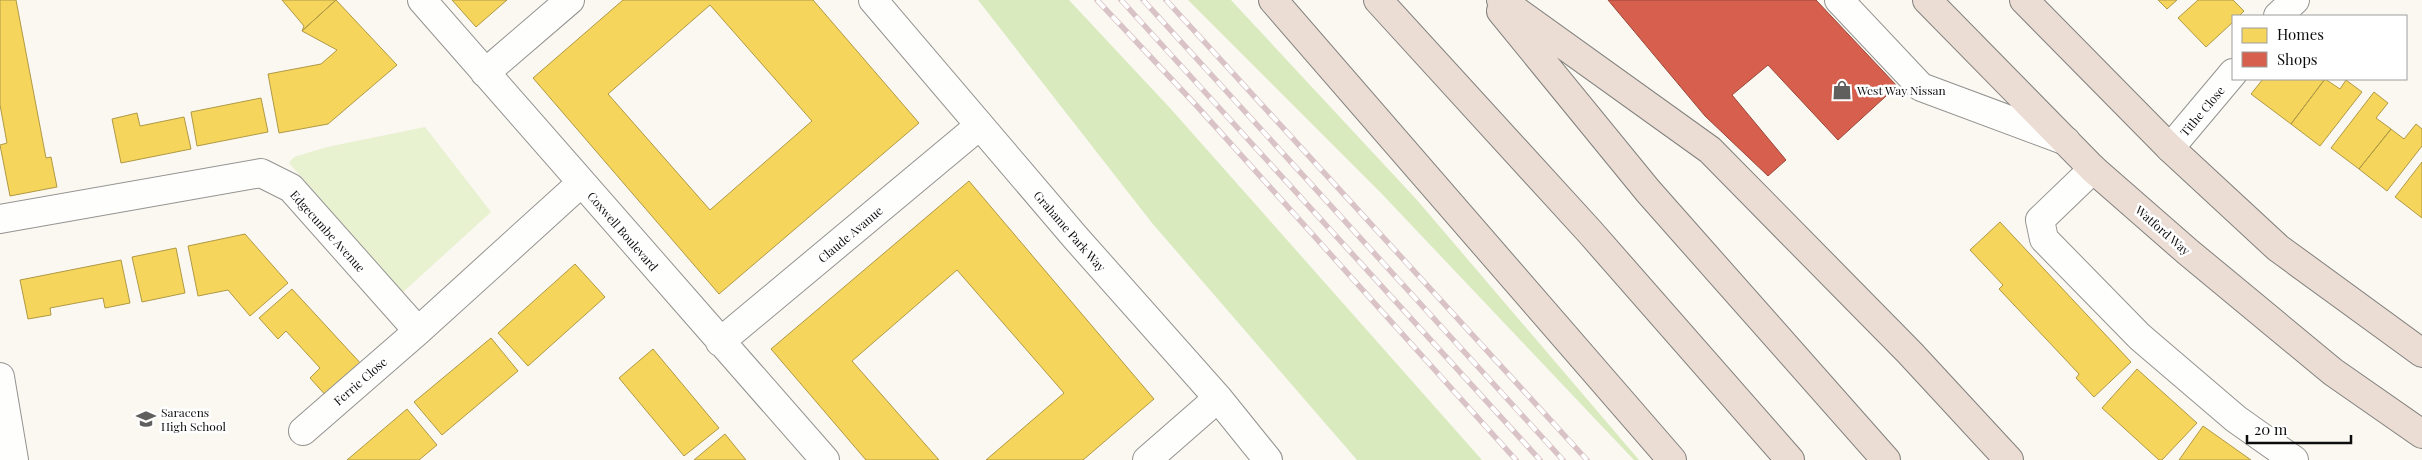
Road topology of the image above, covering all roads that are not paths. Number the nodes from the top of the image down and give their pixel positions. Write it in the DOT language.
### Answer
graph roads {
  1 [pos="422,0"];
  2 [pos="570,0"];
  3 [pos="873,0"];
  4 [pos="1273,0"];
  5 [pos="1378,0"];
  6 [pos="1492,0"];
  7 [pos="1500,0"];
  8 [pos="1839,0"];
  9 [pos="1926,0"];
  10 [pos="2024,0"];
  11 [pos="2295,0"];
  12 [pos="2279,15"];
  13 [pos="485,73"];
  14 [pos="2232,74"];
  15 [pos="980,126"];
  16 [pos="2066,141"];
  17 [pos="2170,148"];
  18 [pos="2092,169"];
  19 [pos="581,183"];
  20 [pos="0,219"];
  21 [pos="418,331"];
  22 [pos="720,342"];
  23 [pos="2422,353"];
  24 [pos="0,377"];
  25 [pos="1218,398"];
  26 [pos="303,431"];
  27 [pos="2422,434"];
  28 [pos="14,460"];
  29 [pos="825,460"];
  30 [pos="1147,460"];
  31 [pos="1268,460"];
  32 [pos="1672,460"];
  33 [pos="1790,460"];
  34 [pos="1886,460"];
  35 [pos="2009,460"];
  36 [pos="2294,460"];
  1 -- 13 [label="street, Coxwell Boulevard"];
  2 -- 13 [label="street"];
  3 -- 15 [label="street, Grahame Park Way"];
  4 -- 32 [label="highway"];
  5 -- 33 [label="highway"];
  6 -- 34 [label="highway"];
  7 -- 35 [label="highway"];
  8 -- 16 [label="street"];
  9 -- 16 [label="highway, Watford Way"];
  10 -- 17 [label="highway"];
  11 -- 12 [label="street"];
  13 -- 19 [label="street, Coxwell Boulevard"];
  14 -- 17 [label="street, Tithe Close"];
  15 -- 22 [label="street, Claude Avanue"];
  15 -- 25 [label="street, Grahame Park Way"];
  16 -- 18 [label="highway, Watford Way"];
  17 -- 23 [label="highway"];
  18 -- 27 [label="highway, Watford Way"];
  18 -- 36 [label="street"];
  19 -- 21 [label="street"];
  19 -- 22 [label="street, Coxwell Boulevard"];
  20 -- 21 [label="street, Edgecumbe Avenue"];
  21 -- 26 [label="street, Ferrie Close"];
  22 -- 29 [label="street, Coxwell Boulevard"];
  24 -- 28 [label="street"];
  25 -- 30 [label="street"];
  25 -- 31 [label="street, Grahame Park Way"];
}
